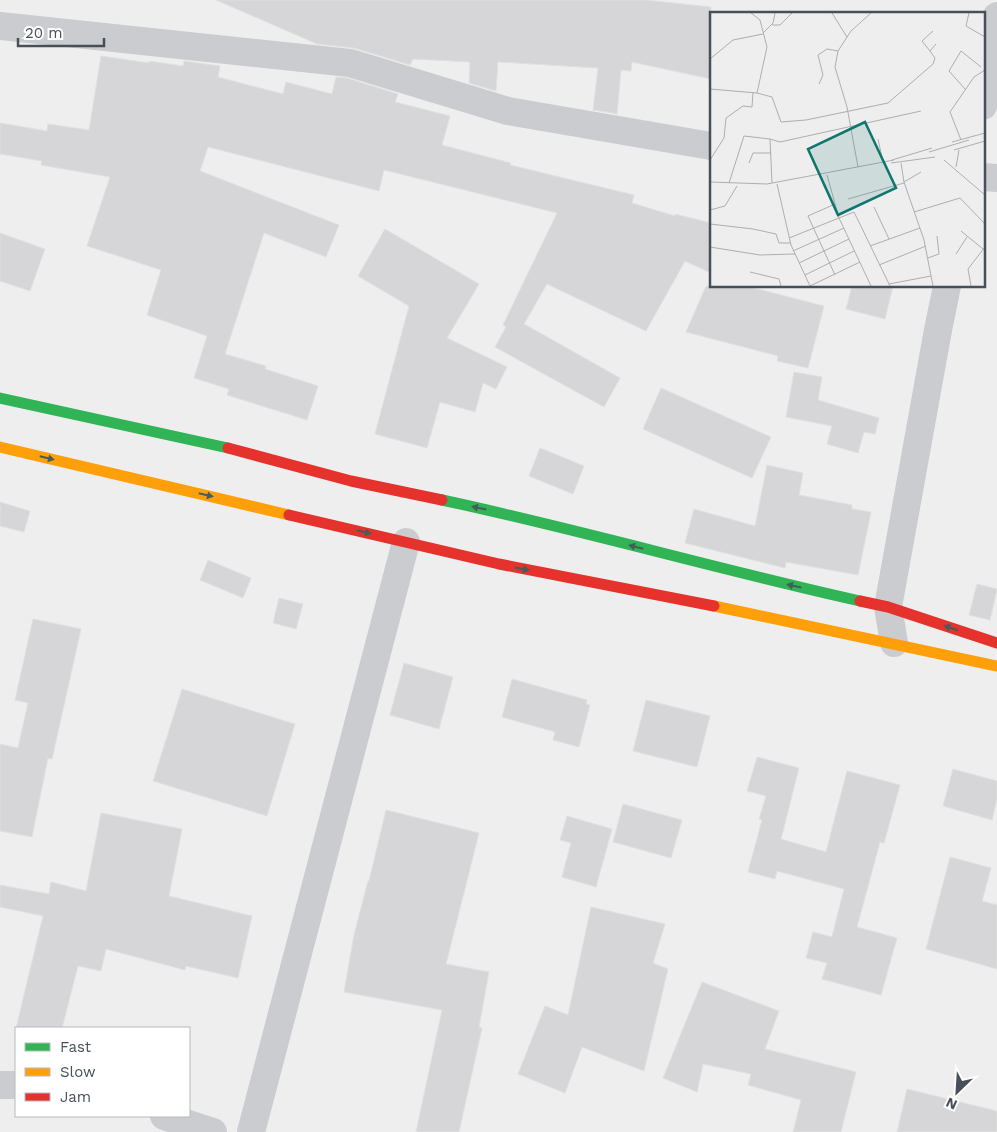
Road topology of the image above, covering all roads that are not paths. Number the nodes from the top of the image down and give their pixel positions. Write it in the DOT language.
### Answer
graph roads {
  1 [pos="997,16"];
  2 [pos="0,26"];
  3 [pos="984,100"];
  4 [pos="710,146"];
  5 [pos="984,177"];
  6 [pos="997,178"];
  7 [pos="948,288"];
  8 [pos="0,398"];
  9 [pos="1,453"];
  10 [pos="406,542"];
  11 [pos="888,607"];
  12 [pos="894,643"];
  13 [pos="997,644"];
  14 [pos="997,666"];
  15 [pos="0,1085"];
  16 [pos="15,1085"];
  17 [pos="167,1117"];
  18 [pos="213,1132"];
  19 [pos="251,1132"];
  1 -- 3 [label="street"];
  2 -- 4 [label="street"];
  5 -- 6 [label="street"];
  7 -- 11 [label="street"];
  11 -- 8 [label="main road, one-way"];
  9 -- 10 [label="main road, one-way"];
  10 -- 12 [label="main road, one-way"];
  10 -- 19 [label="street"];
  11 -- 12 [label="street"];
  13 -- 11 [label="main road, one-way"];
  12 -- 14 [label="main road"];
  15 -- 16 [label="street"];
  17 -- 18 [label="street"];
}
